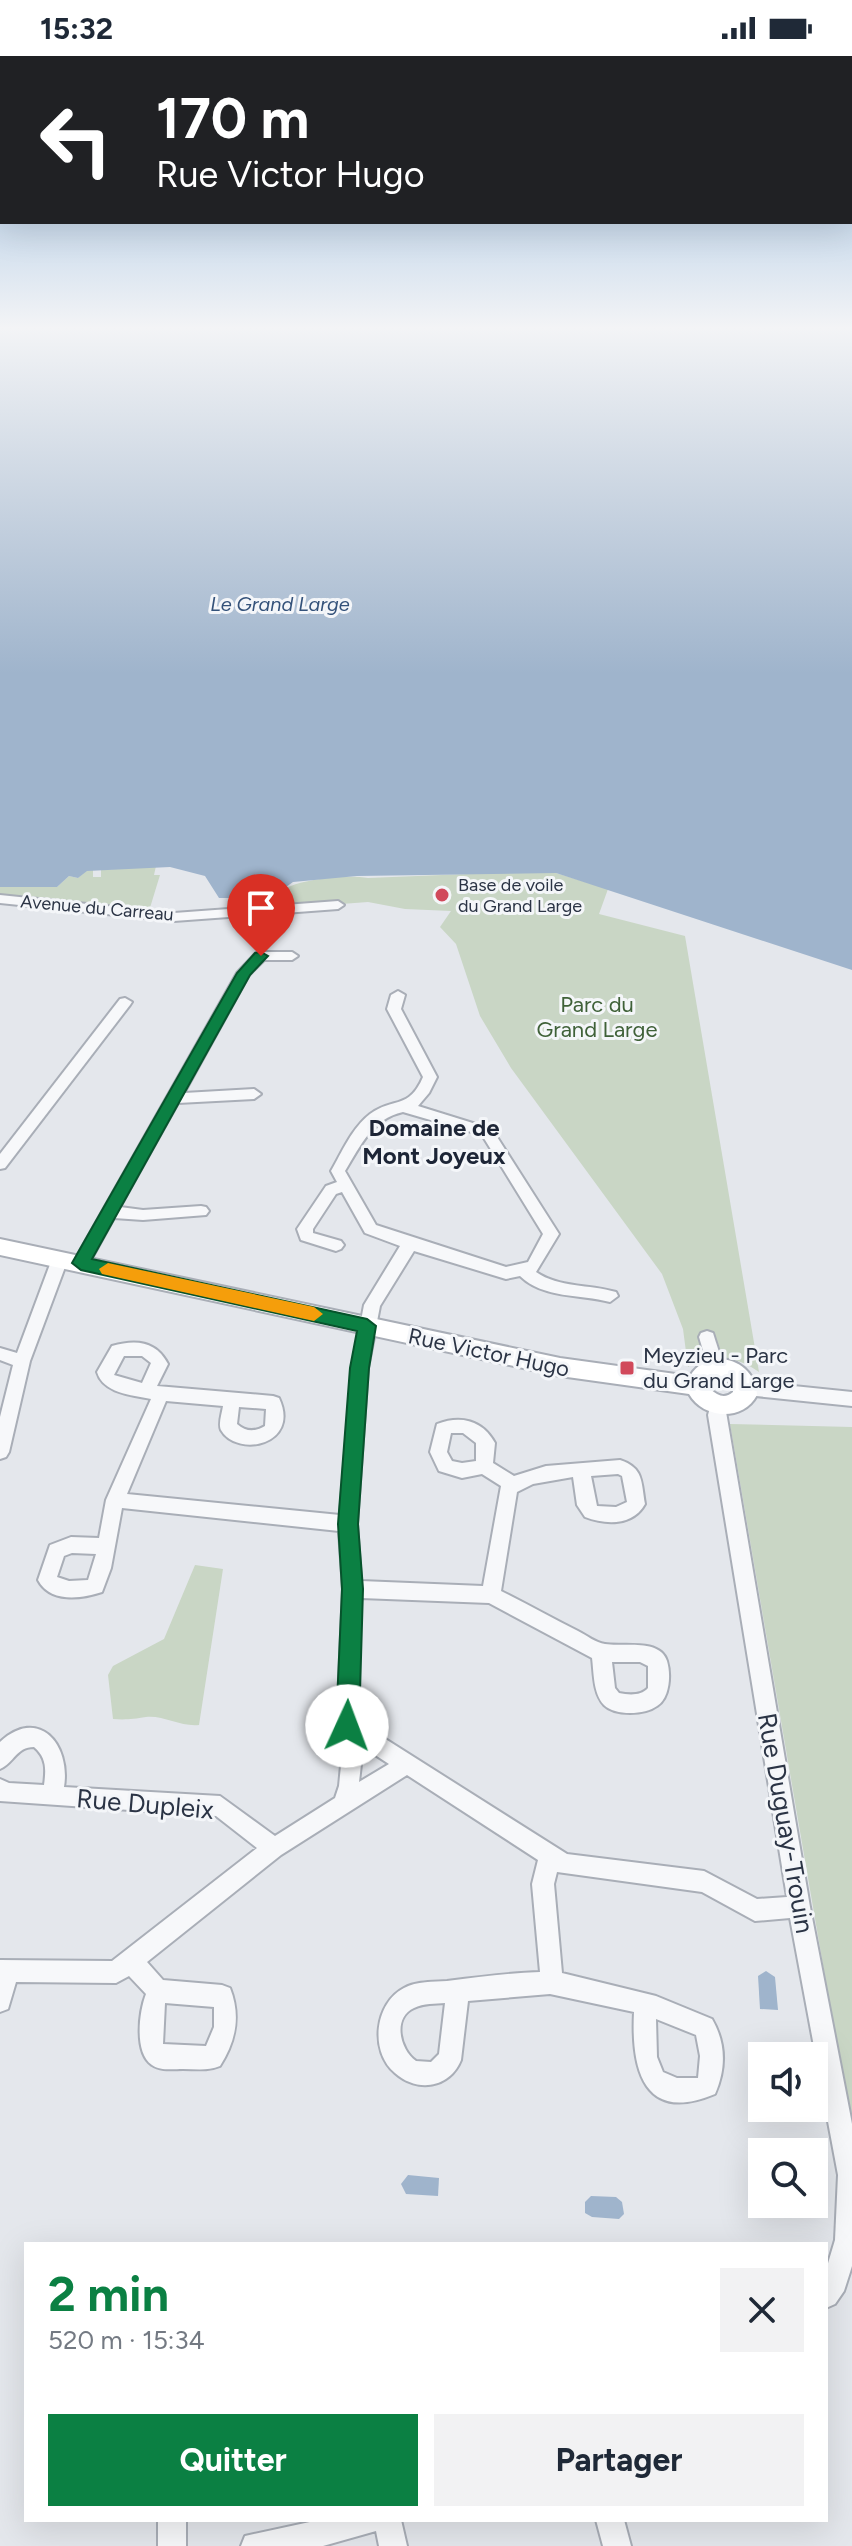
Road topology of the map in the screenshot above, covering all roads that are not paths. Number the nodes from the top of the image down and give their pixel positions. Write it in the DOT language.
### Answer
graph roads {
  1 [pos="0,899"];
  2 [pos="338,905"];
  3 [pos="292,956"];
  4 [pos="398,995"];
  5 [pos="125,1002"];
  6 [pos="254,1094"];
  7 [pos="174,1098"];
  8 [pos="404,1107"];
  9 [pos="0,1164"];
  10 [pos="345,1185"];
  11 [pos="201,1211"];
  12 [pos="110,1212"];
  13 [pos="410,1244"];
  14 [pos="336,1245"];
  15 [pos="0,1247"];
  16 [pos="70,1261"];
  17 [pos="523,1269"];
  18 [pos="610,1296"];
  19 [pos="367,1326"];
  20 [pos="0,1354"];
  21 [pos="22,1361"];
  22 [pos="697,1386"];
  23 [pos="746,1388"];
  24 [pos="232,1399"];
  25 [pos="852,1399"];
  26 [pos="718,1405"];
  27 [pos="0,1452"];
  28 [pos="484,1466"];
  29 [pos="581,1471"];
  30 [pos="513,1484"];
  31 [pos="115,1500"];
  32 [pos="348,1524"];
  33 [pos="106,1546"];
  34 [pos="352,1589"];
  35 [pos="491,1595"];
  36 [pos="601,1653"];
  37 [pos="354,1730"];
  38 [pos="0,1759"];
  39 [pos="407,1764"];
  40 [pos="0,1789"];
  41 [pos="52,1796"];
  42 [pos="343,1805"];
  43 [pos="274,1848"];
  44 [pos="550,1856"];
  45 [pos="799,1907"];
  46 [pos="130,1960"];
  47 [pos="4,1971"];
  48 [pos="552,1983"];
  49 [pos="158,1991"];
  50 [pos="458,1992"];
  51 [pos="0,2001"];
  52 [pos="646,2005"];
  53 [pos="828,2292"];
  54 [pos="172,2522"];
  55 [pos="363,2522"];
  56 [pos="387,2522"];
  57 [pos="611,2522"];
  58 [pos="172,2546"];
  59 [pos="255,2546"];
  60 [pos="393,2546"];
  61 [pos="617,2546"];
  1 -- 2 [label="street, Avenue du Carreau"];
  3 -- 7 [label="street"];
  4 -- 8 [label="street"];
  5 -- 9 [label="street"];
  6 -- 7 [label="street"];
  7 -- 12 [label="street"];
  8 -- 10 [label="street"];
  8 -- 17 [label="street"];
  10 -- 13 [label="street"];
  10 -- 14 [label="street"];
  11 -- 12 [label="street"];
  12 -- 16 [label="street"];
  13 -- 17 [label="street"];
  13 -- 19 [label="street"];
  15 -- 16 [label="street, Rue Victor Hugo"];
  16 -- 19 [label="street, Rue Victor Hugo"];
  16 -- 21 [label="street"];
  17 -- 18 [label="street"];
  19 -- 22 [label="street, Rue Victor Hugo"];
  19 -- 32 [label="street"];
  20 -- 21 [label="street"];
  21 -- 27 [label="street"];
  22 -- 23 [label="street"];
  22 -- 26 [label="street"];
  23 -- 25 [label="street"];
  23 -- 26 [label="street"];
  24 -- 31 [label="street"];
  26 -- 45 [label="street, Rue Duguay-Trouin"];
  28 -- 30 [label="street"];
  29 -- 30 [label="street"];
  30 -- 35 [label="street"];
  31 -- 32 [label="street"];
  31 -- 33 [label="street"];
  32 -- 34 [label="street"];
  34 -- 35 [label="street"];
  34 -- 37 [label="street"];
  35 -- 36 [label="street"];
  37 -- 39 [label="street"];
  37 -- 42 [label="street"];
  38 -- 41 [label="street, Rue Dupleix"];
  39 -- 42 [label="street"];
  39 -- 44 [label="street"];
  40 -- 41 [label="street, Rue Dupleix"];
  41 -- 43 [label="street, Rue Dupleix"];
  42 -- 43 [label="street"];
  43 -- 46 [label="street"];
  44 -- 45 [label="street"];
  44 -- 48 [label="street"];
  45 -- 53 [label="street, Rue Duguay-Trouin"];
  46 -- 47 [label="street"];
  46 -- 49 [label="street"];
  47 -- 51 [label="street"];
  48 -- 50 [label="street"];
  48 -- 52 [label="street"];
  54 -- 58 [label="street"];
  55 -- 59 [label="street"];
  56 -- 60 [label="street"];
  57 -- 61 [label="street"];
}
